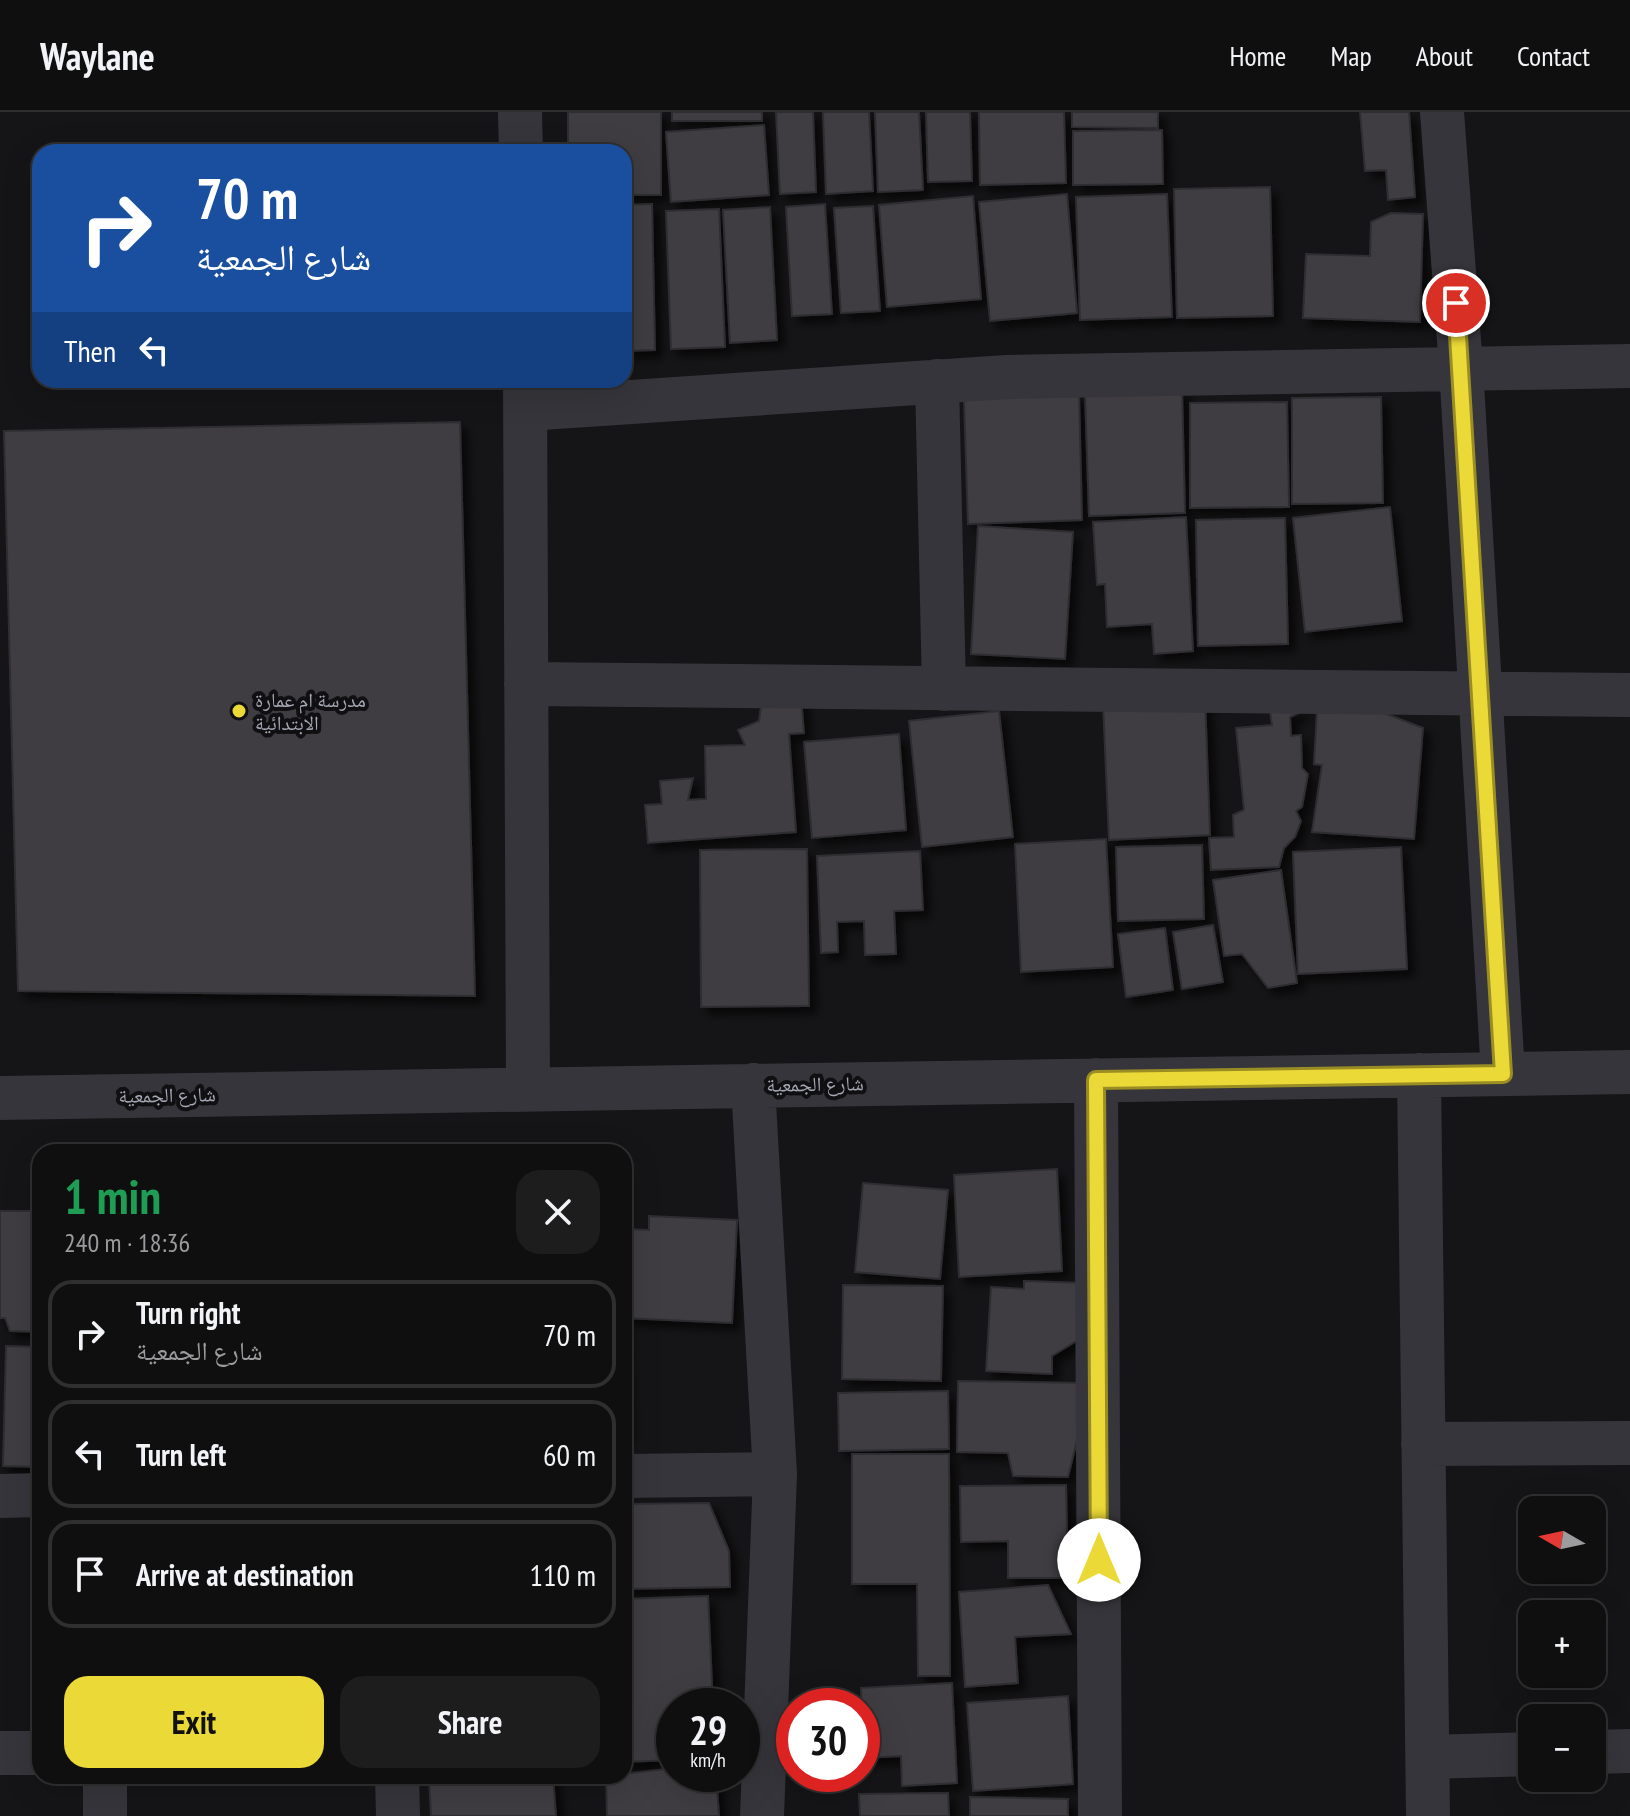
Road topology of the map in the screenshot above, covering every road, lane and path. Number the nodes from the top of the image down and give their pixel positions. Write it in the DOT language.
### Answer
graph roads {
  1 [pos="520,112"];
  2 [pos="1442,112"];
  3 [pos="521,144"];
  4 [pos="1630,366"];
  5 [pos="1461,367"];
  6 [pos="937,381"];
  7 [pos="526,394"];
  8 [pos="526,684"];
  9 [pos="944,689"];
  10 [pos="1479,694"];
  11 [pos="1630,695"];
  12 [pos="1630,1072"];
  13 [pos="1503,1074"];
  14 [pos="1419,1075"];
  15 [pos="1096,1080"];
  16 [pos="753,1085"];
  17 [pos="528,1089"];
  18 [pos="0,1098"];
  19 [pos="1630,1443"];
  20 [pos="1423,1444"];
  21 [pos="775,1474"];
  22 [pos="632,1476"];
  23 [pos="32,1495"];
  24 [pos="0,1496"];
  25 [pos="1630,1751"];
  26 [pos="1606,1752"];
  27 [pos="0,1753"];
  28 [pos="32,1753"];
  29 [pos="1518,1754"];
  30 [pos="1428,1757"];
  31 [pos="105,1784"];
  32 [pos="397,1784"];
  33 [pos="105,1816"];
  34 [pos="398,1816"];
  35 [pos="762,1816"];
  36 [pos="1100,1816"];
  37 [pos="1428,1816"];
  1 -- 3 [label="street"];
  2 -- 5 [label="street"];
  4 -- 5 [label="street"];
  5 -- 6 [label="street"];
  5 -- 10 [label="street"];
  6 -- 7 [label="street"];
  6 -- 9 [label="street"];
  7 -- 8 [label="street"];
  8 -- 9 [label="street"];
  8 -- 17 [label="street"];
  9 -- 10 [label="street"];
  10 -- 11 [label="street"];
  10 -- 13 [label="street"];
  12 -- 13 [label="street, شارع الجمعية"];
  13 -- 14 [label="street, شارع الجمعية"];
  14 -- 15 [label="street, شارع الجمعية"];
  14 -- 20 [label="street"];
  15 -- 16 [label="street, شارع الجمعية"];
  15 -- 36 [label="street"];
  16 -- 17 [label="street, شارع الجمعية"];
  16 -- 21 [label="street"];
  17 -- 18 [label="street, شارع الجمعية"];
  19 -- 20 [label="street"];
  20 -- 30 [label="street"];
  21 -- 22 [label="street"];
  21 -- 35 [label="street"];
  23 -- 24 [label="street"];
  25 -- 26 [label="street"];
  27 -- 28 [label="street"];
  29 -- 30 [label="street"];
  30 -- 37 [label="street"];
  31 -- 33 [label="street"];
  32 -- 34 [label="street"];
}
